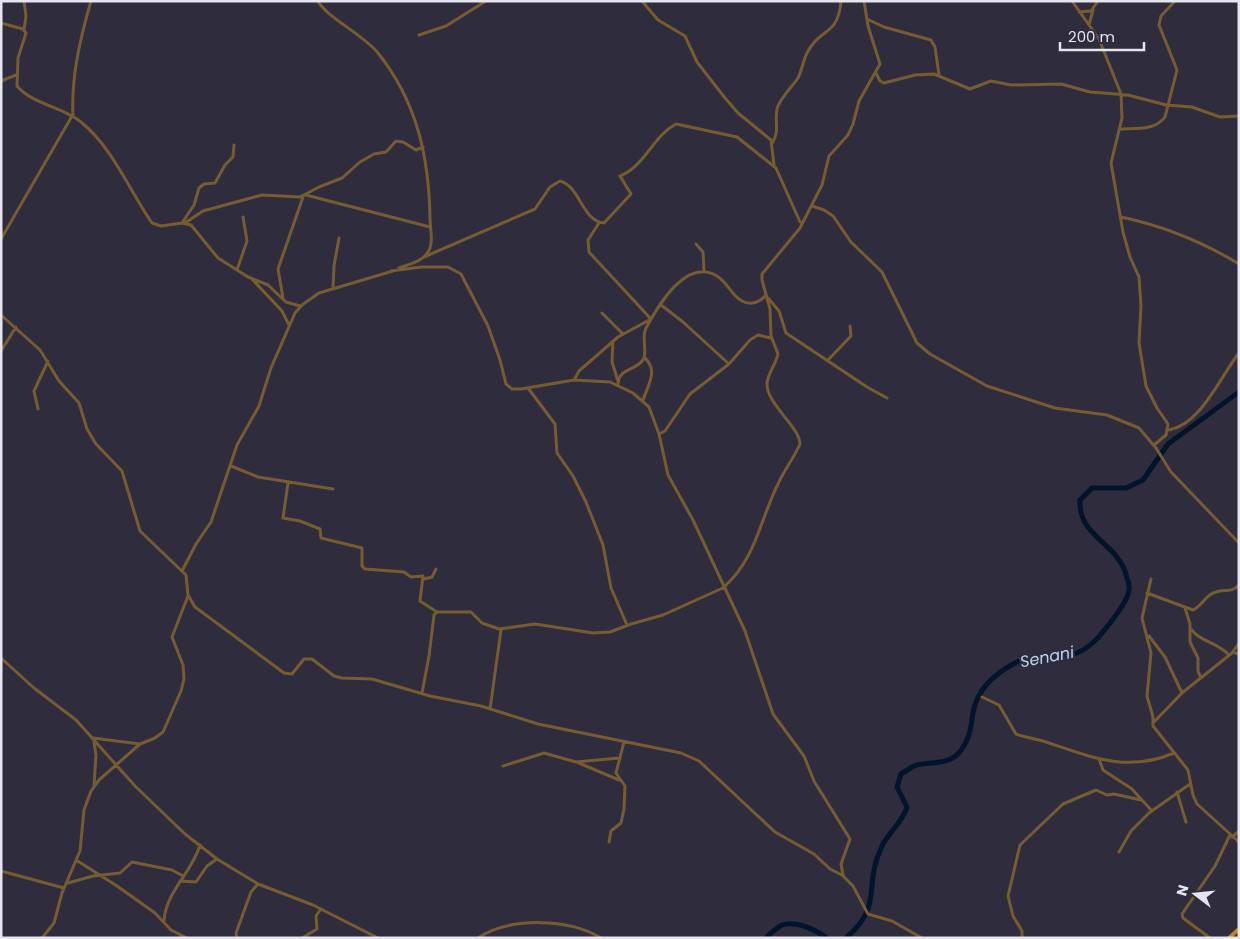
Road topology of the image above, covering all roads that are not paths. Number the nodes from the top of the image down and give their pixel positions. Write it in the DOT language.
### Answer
graph roads {
  1 [pos="24,1"];
  2 [pos="91,1"];
  3 [pos="318,1"];
  4 [pos="486,1"];
  5 [pos="642,1"];
  6 [pos="841,1"];
  7 [pos="864,1"];
  8 [pos="1072,1"];
  9 [pos="1098,1"];
  10 [pos="1175,1"];
  11 [pos="1093,9"];
  12 [pos="1079,12"];
  13 [pos="866,18"];
  14 [pos="1,23"];
  15 [pos="1088,26"];
  16 [pos="24,30"];
  17 [pos="419,35"];
  18 [pos="876,73"];
  19 [pos="16,75"];
  20 [pos="939,76"];
  21 [pos="1,80"];
  22 [pos="1121,94"];
  23 [pos="1166,105"];
  24 [pos="72,116"];
  25 [pos="1239,116"];
  26 [pos="1120,129"];
  27 [pos="772,143"];
  28 [pos="234,145"];
  29 [pos="424,146"];
  30 [pos="774,166"];
  31 [pos="304,196"];
  32 [pos="812,206"];
  33 [pos="243,217"];
  34 [pos="1121,217"];
  35 [pos="599,222"];
  36 [pos="183,223"];
  37 [pos="801,223"];
  38 [pos="430,227"];
  39 [pos="339,238"];
  40 [pos="1,239"];
  41 [pos="696,244"];
  42 [pos="423,257"];
  43 [pos="1239,264"];
  44 [pos="238,270"];
  45 [pos="704,271"];
  46 [pos="391,272"];
  47 [pos="251,278"];
  48 [pos="333,287"];
  49 [pos="767,297"];
  50 [pos="283,299"];
  51 [pos="302,305"];
  52 [pos="661,306"];
  53 [pos="602,313"];
  54 [pos="1,315"];
  55 [pos="651,319"];
  56 [pos="289,326"];
  57 [pos="850,326"];
  58 [pos="16,327"];
  59 [pos="622,334"];
  60 [pos="771,338"];
  61 [pos="614,341"];
  62 [pos="1,351"];
  63 [pos="1239,353"];
  64 [pos="644,357"];
  65 [pos="828,360"];
  66 [pos="48,361"];
  67 [pos="729,364"];
  68 [pos="574,380"];
  69 [pos="618,383"];
  70 [pos="528,388"];
  71 [pos="888,398"];
  72 [pos="643,400"];
  73 [pos="38,408"];
  74 [pos="1168,430"];
  75 [pos="659,434"];
  76 [pos="1154,445"];
  77 [pos="230,466"];
  78 [pos="288,483"];
  79 [pos="333,488"];
  80 [pos="1239,543"];
  81 [pos="436,569"];
  82 [pos="182,571"];
  83 [pos="424,579"];
  84 [pos="1151,579"];
  85 [pos="1239,585"];
  86 [pos="725,586"];
  87 [pos="1147,593"];
  88 [pos="188,595"];
  89 [pos="1184,607"];
  90 [pos="436,612"];
  91 [pos="627,625"];
  92 [pos="1190,628"];
  93 [pos="501,630"];
  94 [pos="1147,634"];
  95 [pos="1239,643"];
  96 [pos="1233,652"];
  97 [pos="1239,654"];
  98 [pos="1229,655"];
  99 [pos="1,658"];
  100 [pos="1201,678"];
  101 [pos="422,693"];
  102 [pos="1182,693"];
  103 [pos="982,697"];
  104 [pos="490,709"];
  105 [pos="1153,724"];
  106 [pos="92,737"];
  107 [pos="624,742"];
  108 [pos="140,744"];
  109 [pos="1174,753"];
  110 [pos="619,758"];
  111 [pos="1099,759"];
  112 [pos="576,762"];
  113 [pos="117,765"];
  114 [pos="503,766"];
  115 [pos="620,780"];
  116 [pos="1190,784"];
  117 [pos="94,786"];
  118 [pos="1177,792"];
  119 [pos="1141,800"];
  120 [pos="1152,811"];
  121 [pos="1186,822"];
  122 [pos="1239,831"];
  123 [pos="1231,836"];
  124 [pos="609,842"];
  125 [pos="1239,842"];
  126 [pos="200,846"];
  127 [pos="1119,852"];
  128 [pos="216,859"];
  129 [pos="76,860"];
  130 [pos="1,871"];
  131 [pos="100,875"];
  132 [pos="843,875"];
  133 [pos="184,876"];
  134 [pos="180,881"];
  135 [pos="66,883"];
  136 [pos="258,884"];
  137 [pos="64,888"];
  138 [pos="321,909"];
  139 [pos="164,922"];
  140 [pos="1239,929"];
  141 [pos="42,938"];
  142 [pos="187,938"];
  143 [pos="237,938"];
  144 [pos="302,938"];
  145 [pos="378,938"];
  146 [pos="478,938"];
  147 [pos="601,938"];
  148 [pos="922,938"];
  149 [pos="1022,938"];
  150 [pos="1210,938"];
  151 [pos="1229,938"];
  1 -- 16 [label="street"];
  2 -- 24 [label="street"];
  3 -- 29 [label="street"];
  4 -- 17 [label="street"];
  5 -- 27 [label="street"];
  6 -- 27 [label="street"];
  7 -- 13 [label="street"];
  8 -- 12 [label="street"];
  9 -- 11 [label="street"];
  10 -- 23 [label="street"];
  11 -- 12 [label="street"];
  11 -- 15 [label="street"];
  12 -- 15 [label="street"];
  13 -- 18 [label="street"];
  13 -- 20 [label="street"];
  14 -- 16 [label="street"];
  15 -- 22 [label="street"];
  16 -- 19 [label="street"];
  18 -- 20 [label="street"];
  18 -- 32 [label="street"];
  19 -- 21 [label="street"];
  19 -- 24 [label="street"];
  20 -- 22 [label="street"];
  22 -- 23 [label="street"];
  22 -- 26 [label="street"];
  23 -- 25 [label="street"];
  23 -- 26 [label="street"];
  24 -- 36 [label="street"];
  24 -- 40 [label="street"];
  26 -- 34 [label="street"];
  27 -- 30 [label="street"];
  28 -- 36 [label="street"];
  29 -- 31 [label="street"];
  29 -- 38 [label="street"];
  30 -- 35 [label="street"];
  30 -- 37 [label="street"];
  31 -- 36 [label="street"];
  31 -- 38 [label="street"];
  31 -- 50 [label="street"];
  32 -- 37 [label="street"];
  32 -- 76 [label="street"];
  33 -- 44 [label="street"];
  34 -- 43 [label="street"];
  34 -- 74 [label="street"];
  35 -- 42 [label="street"];
  35 -- 55 [label="street"];
  36 -- 44 [label="street"];
  37 -- 49 [label="street"];
  38 -- 42 [label="street"];
  39 -- 48 [label="street"];
  41 -- 45 [label="street"];
  42 -- 46 [label="street"];
  44 -- 47 [label="street"];
  45 -- 49 [label="street"];
  45 -- 52 [label="street"];
  46 -- 48 [label="street"];
  46 -- 70 [label="street"];
  47 -- 50 [label="street"];
  47 -- 56 [label="street"];
  48 -- 51 [label="street"];
  49 -- 60 [label="street"];
  49 -- 65 [label="street"];
  50 -- 51 [label="street"];
  51 -- 56 [label="street"];
  52 -- 55 [label="street"];
  52 -- 67 [label="street"];
  53 -- 59 [label="street"];
  54 -- 58 [label="street"];
  55 -- 59 [label="street"];
  55 -- 64 [label="street"];
  56 -- 77 [label="street"];
  57 -- 65 [label="street"];
  58 -- 62 [label="street"];
  58 -- 66 [label="street"];
  59 -- 61 [label="street"];
  60 -- 67 [label="street"];
  60 -- 86 [label="street"];
  61 -- 68 [label="street"];
  61 -- 69 [label="street"];
  63 -- 74 [label="street"];
  64 -- 69 [label="street"];
  64 -- 72 [label="street"];
  65 -- 71 [label="street"];
  66 -- 73 [label="street"];
  66 -- 82 [label="street"];
  67 -- 75 [label="street"];
  68 -- 69 [label="street"];
  68 -- 70 [label="street"];
  69 -- 72 [label="street"];
  70 -- 91 [label="street"];
  72 -- 75 [label="street"];
  74 -- 76 [label="street"];
  75 -- 86 [label="street"];
  76 -- 80 [label="street"];
  77 -- 78 [label="street"];
  77 -- 82 [label="street"];
  78 -- 79 [label="street"];
  78 -- 83 [label="street"];
  81 -- 83 [label="street"];
  82 -- 88 [label="street"];
  83 -- 90 [label="street"];
  84 -- 87 [label="street"];
  85 -- 89 [label="street"];
  86 -- 91 [label="street"];
  86 -- 132 [label="street"];
  87 -- 89 [label="street"];
  87 -- 94 [label="street"];
  88 -- 101 [label="street"];
  88 -- 108 [label="street"];
  89 -- 92 [label="street"];
  90 -- 93 [label="street"];
  90 -- 101 [label="street"];
  91 -- 93 [label="street"];
  92 -- 98 [label="street"];
  92 -- 100 [label="street"];
  93 -- 104 [label="street"];
  94 -- 102 [label="street"];
  94 -- 105 [label="street"];
  95 -- 96 [label="street"];
  96 -- 97 [label="street"];
  96 -- 98 [label="street"];
  98 -- 100 [label="street"];
  99 -- 106 [label="street"];
  100 -- 102 [label="street"];
  101 -- 104 [label="street"];
  102 -- 105 [label="street"];
  103 -- 111 [label="street"];
  104 -- 107 [label="street"];
  105 -- 109 [label="street"];
  106 -- 108 [label="street"];
  106 -- 113 [label="street"];
  106 -- 117 [label="street"];
  107 -- 110 [label="street"];
  107 -- 132 [label="street"];
  108 -- 113 [label="street"];
  109 -- 111 [label="street"];
  109 -- 116 [label="street"];
  110 -- 112 [label="street"];
  110 -- 115 [label="street"];
  111 -- 119 [label="street"];
  112 -- 114 [label="street"];
  112 -- 115 [label="street"];
  113 -- 117 [label="street"];
  113 -- 126 [label="street"];
  115 -- 124 [label="street"];
  116 -- 118 [label="street"];
  116 -- 123 [label="street"];
  117 -- 129 [label="street"];
  118 -- 120 [label="street"];
  118 -- 121 [label="street"];
  119 -- 120 [label="street"];
  119 -- 149 [label="street"];
  120 -- 127 [label="street"];
  122 -- 123 [label="street"];
  123 -- 125 [label="street"];
  123 -- 150 [label="street"];
  126 -- 128 [label="street"];
  126 -- 133 [label="street"];
  128 -- 134 [label="street"];
  128 -- 136 [label="street"];
  129 -- 131 [label="street"];
  129 -- 135 [label="street"];
  130 -- 137 [label="street"];
  131 -- 133 [label="street"];
  131 -- 135 [label="street"];
  131 -- 139 [label="street"];
  132 -- 148 [label="street"];
  133 -- 134 [label="street"];
  134 -- 139 [label="street"];
  135 -- 137 [label="street"];
  136 -- 138 [label="street"];
  136 -- 143 [label="street"];
  137 -- 141 [label="street"];
  138 -- 144 [label="street"];
  138 -- 145 [label="street"];
  139 -- 142 [label="street"];
  140 -- 151 [label="main road"];
  146 -- 147 [label="street"];
}
